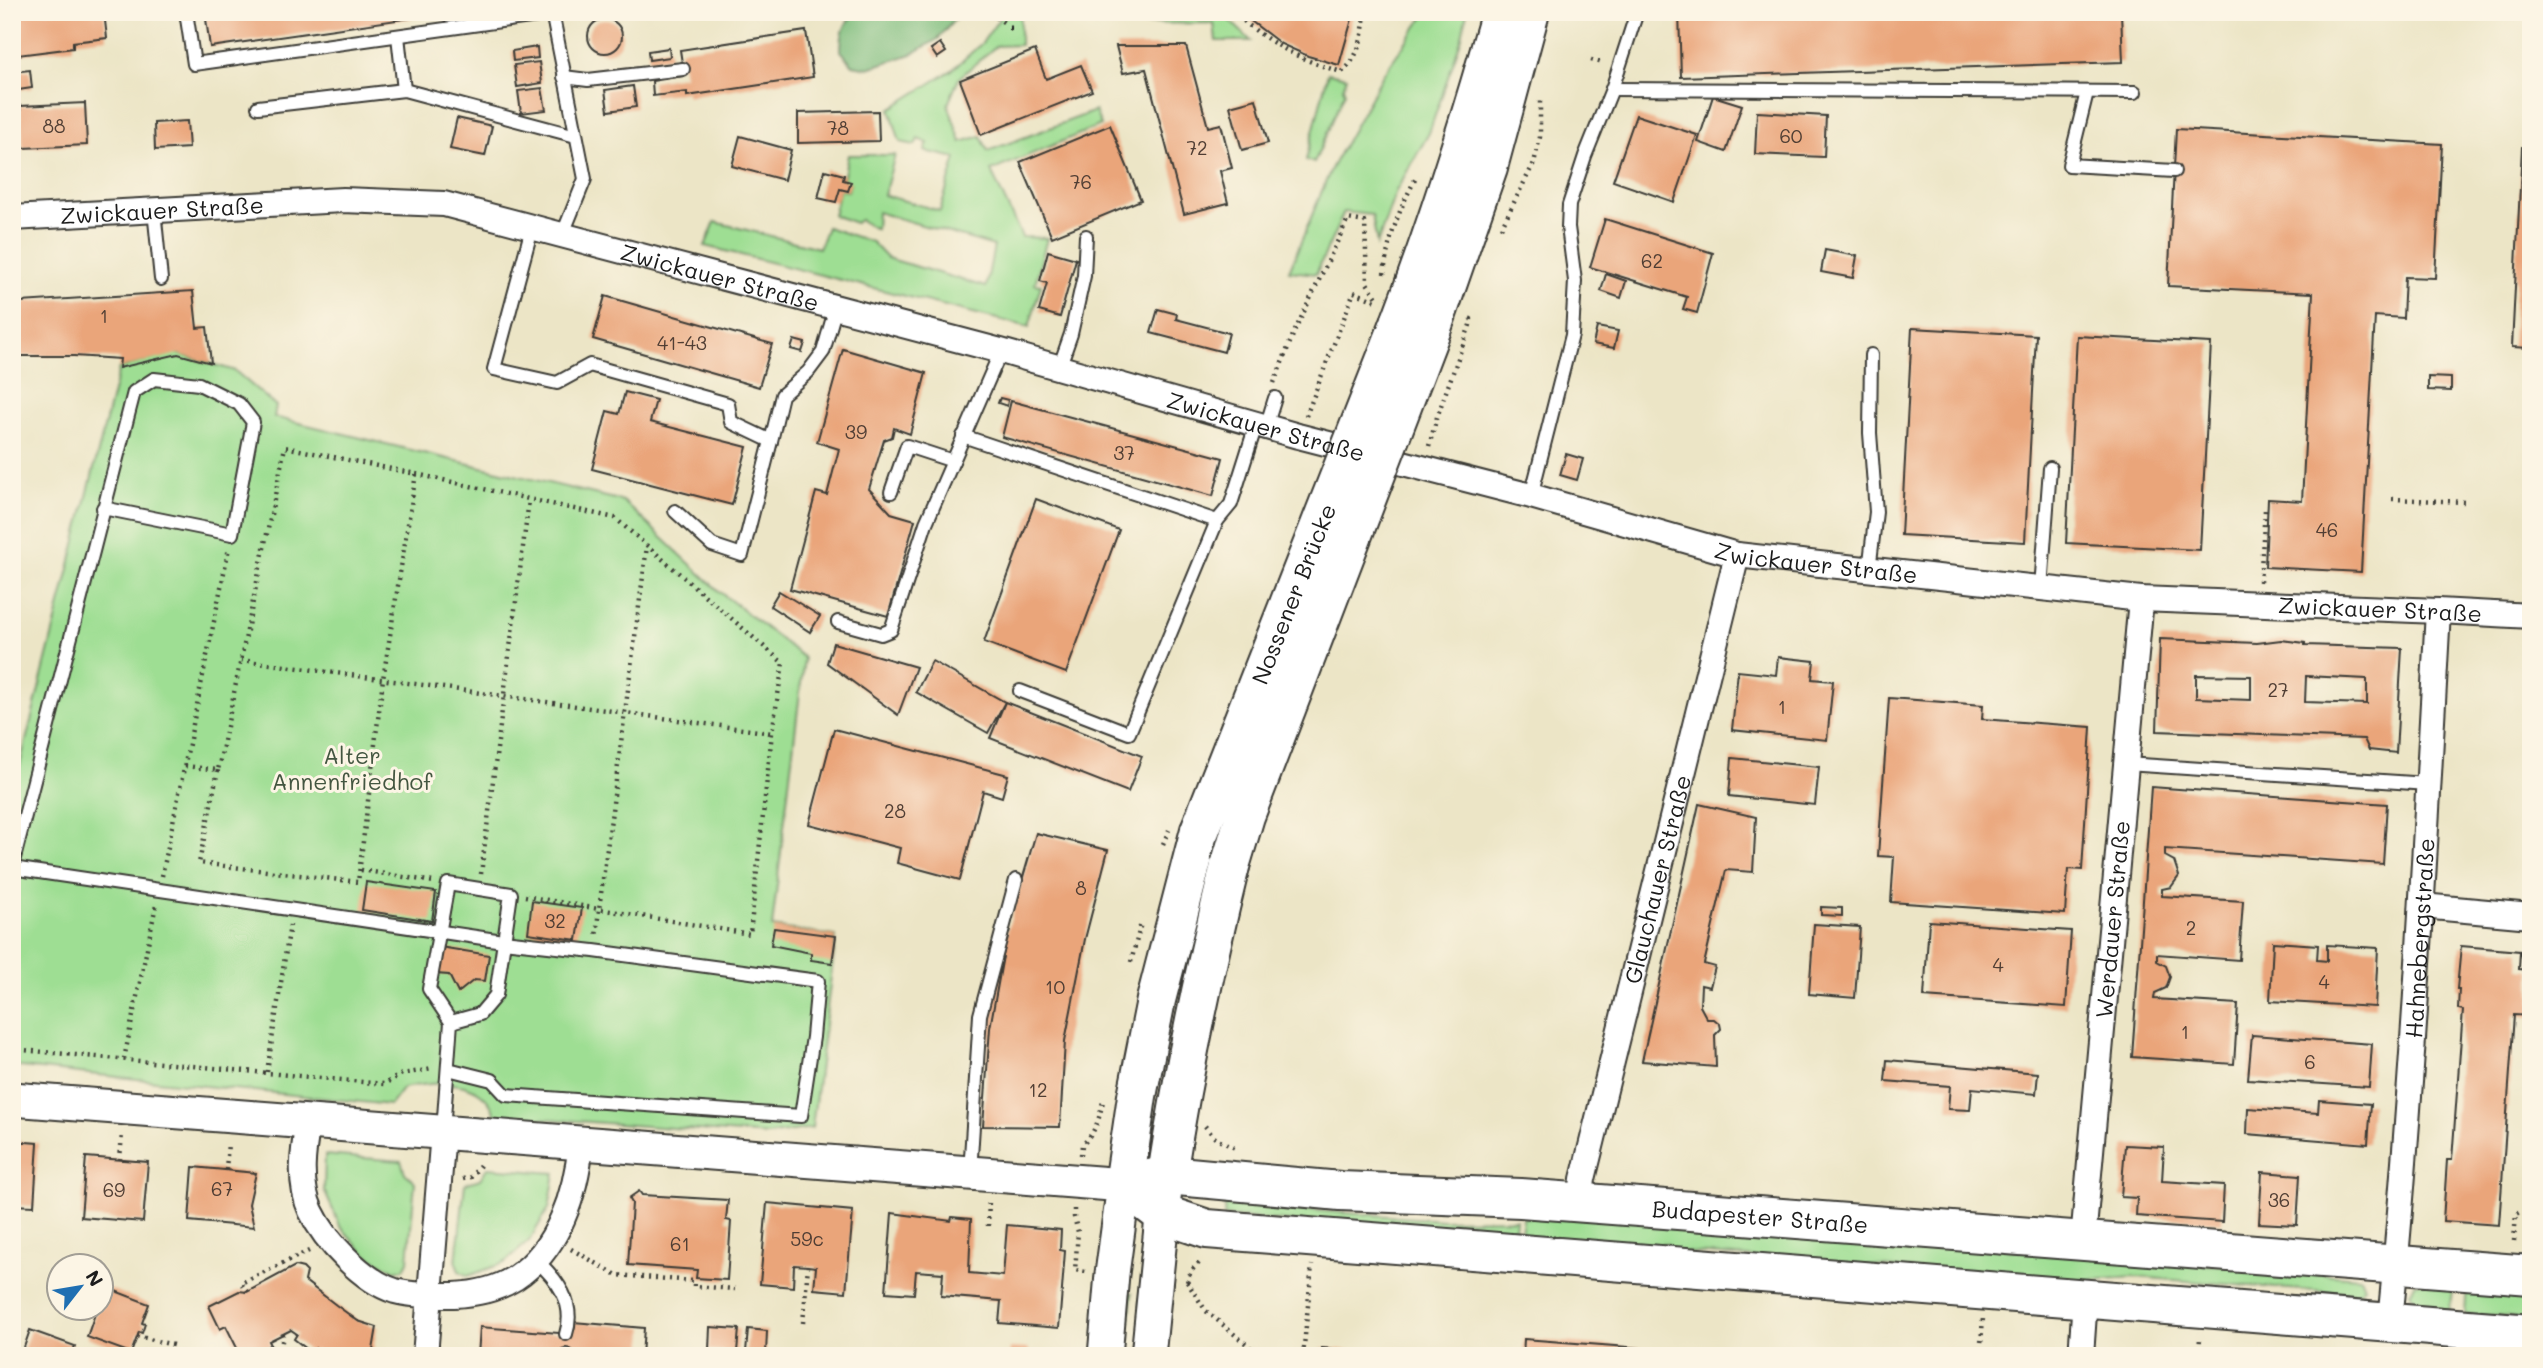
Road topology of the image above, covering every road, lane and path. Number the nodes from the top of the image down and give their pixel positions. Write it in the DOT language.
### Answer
graph roads {
  1 [pos="186,12"];
  2 [pos="1140,12"];
  3 [pos="1233,12"];
  4 [pos="1365,12"];
  5 [pos="1501,12"];
  6 [pos="1530,12"];
  7 [pos="1637,12"];
  8 [pos="552,13"];
  9 [pos="996,17"];
  10 [pos="1194,17"];
  11 [pos="1006,24"];
  12 [pos="398,36"];
  13 [pos="1591,60"];
  14 [pos="1598,61"];
  15 [pos="683,69"];
  16 [pos="564,77"];
  17 [pos="1612,89"];
  18 [pos="404,90"];
  19 [pos="2087,92"];
  20 [pos="2135,92"];
  21 [pos="258,107"];
  22 [pos="576,136"];
  23 [pos="2174,171"];
  24 [pos="154,210"];
  25 [pos="12,218"];
  26 [pos="532,228"];
  27 [pos="562,236"];
  28 [pos="1086,236"];
  29 [pos="160,279"];
  30 [pos="836,307"];
  31 [pos="1471,319"];
  32 [pos="1415,326"];
  33 [pos="1001,351"];
  34 [pos="1871,355"];
  35 [pos="1059,368"];
  36 [pos="1275,398"];
  37 [pos="1437,417"];
  38 [pos="1261,426"];
  39 [pos="964,436"];
  40 [pos="1298,436"];
  41 [pos="771,441"];
  42 [pos="953,461"];
  43 [pos="2050,468"];
  44 [pos="416,474"];
  45 [pos="891,492"];
  46 [pos="1531,495"];
  47 [pos="2392,499"];
  48 [pos="528,500"];
  49 [pos="2466,502"];
  50 [pos="103,508"];
  51 [pos="2265,510"];
  52 [pos="675,511"];
  53 [pos="1217,521"];
  54 [pos="232,534"];
  55 [pos="647,546"];
  56 [pos="1737,555"];
  57 [pos="2262,558"];
  58 [pos="1869,570"];
  59 [pos="2040,588"];
  60 [pos="2141,599"];
  61 [pos="2438,611"];
  62 [pos="2531,617"];
  63 [pos="838,622"];
  64 [pos="241,660"];
  65 [pos="383,680"];
  66 [pos="1020,691"];
  67 [pos="504,696"];
  68 [pos="625,713"];
  69 [pos="772,733"];
  70 [pos="2126,764"];
  71 [pos="185,766"];
  72 [pos="218,770"];
  73 [pos="2428,784"];
  74 [pos="12,867"];
  75 [pos="361,870"];
  76 [pos="1016,880"];
  77 [pos="448,884"];
  78 [pos="479,889"];
  79 [pos="159,891"];
  80 [pos="510,894"];
  81 [pos="2422,906"];
  82 [pos="599,909"];
  83 [pos="293,911"];
  84 [pos="2531,916"];
  85 [pos="440,932"];
  86 [pos="503,941"];
  87 [pos="594,951"];
  88 [pos="452,1022"];
  89 [pos="12,1049"];
  90 [pos="124,1059"];
  91 [pos="448,1069"];
  92 [pos="267,1073"];
  93 [pos="12,1099"];
  94 [pos="307,1122"];
  95 [pos="443,1132"];
  96 [pos="489,1136"];
  97 [pos="581,1143"];
  98 [pos="970,1173"];
  99 [pos="1167,1175"];
  100 [pos="438,1185"];
  101 [pos="1124,1185"];
  102 [pos="1580,1204"];
  103 [pos="2531,1206"];
  104 [pos="1162,1214"];
  105 [pos="988,1215"];
  106 [pos="1073,1217"];
  107 [pos="988,1226"];
  108 [pos="329,1238"];
  109 [pos="552,1238"];
  110 [pos="2083,1240"];
  111 [pos="1204,1258"];
  112 [pos="2523,1258"];
  113 [pos="535,1259"];
  114 [pos="1312,1261"];
  115 [pos="2396,1265"];
  116 [pos="808,1266"];
  117 [pos="1075,1270"];
  118 [pos="736,1289"];
  119 [pos="247,1292"];
  120 [pos="430,1295"];
  121 [pos="2085,1299"];
  122 [pos="1984,1312"];
  123 [pos="2390,1322"];
  124 [pos="803,1323"];
  125 [pos="2201,1329"];
  126 [pos="283,1334"];
  127 [pos="566,1334"];
  128 [pos="2531,1334"];
  129 [pos="137,1336"];
  130 [pos="173,1345"];
  131 [pos="280,1356"];
  132 [pos="425,1356"];
  133 [pos="1105,1356"];
  134 [pos="1148,1356"];
  135 [pos="1261,1356"];
  136 [pos="1303,1356"];
  137 [pos="1980,1356"];
  138 [pos="2081,1356"];
  139 [pos="2199,1356"];
  1 -- 12 [label="lane"];
  2 -- 10 [label="path"];
  3 -- 4 [label="path"];
  5 -- 32 [label="main road, Nossener Brücke"];
  6 -- 32 [label="main road, Nossener Brücke"];
  7 -- 17 [label="lane"];
  8 -- 12 [label="lane"];
  8 -- 16 [label="lane"];
  9 -- 11 [label="path"];
  12 -- 18 [label="lane"];
  13 -- 14 [label="path"];
  15 -- 16 [label="lane"];
  16 -- 22 [label="lane"];
  17 -- 19 [label="lane"];
  17 -- 46 [label="lane"];
  18 -- 21 [label="lane"];
  18 -- 22 [label="lane"];
  19 -- 20 [label="lane"];
  19 -- 23 [label="lane"];
  22 -- 27 [label="lane"];
  24 -- 25 [label="street, Zwickauer Straße"];
  24 -- 26 [label="street, Zwickauer Straße"];
  24 -- 29 [label="lane"];
  26 -- 27 [label="street, Zwickauer Straße"];
  26 -- 41 [label="lane"];
  27 -- 30 [label="street, Zwickauer Straße"];
  28 -- 35 [label="lane"];
  30 -- 33 [label="street, Zwickauer Straße"];
  30 -- 41 [label="lane"];
  31 -- 37 [label="path"];
  32 -- 99 [label="main road, Nossener Brücke, bridge"];
  32 -- 101 [label="main road, Nossener Brücke, bridge"];
  33 -- 35 [label="street, Zwickauer Straße"];
  33 -- 39 [label="lane"];
  34 -- 58 [label="lane"];
  35 -- 38 [label="street, Zwickauer Straße"];
  36 -- 38 [label="lane"];
  38 -- 40 [label="street, Zwickauer Straße"];
  38 -- 40 [label="path"];
  38 -- 53 [label="lane"];
  39 -- 42 [label="lane"];
  39 -- 53 [label="lane"];
  40 -- 46 [label="street, Zwickauer Straße"];
  41 -- 52 [label="lane"];
  42 -- 45 [label="lane"];
  42 -- 63 [label="lane"];
  43 -- 59 [label="lane"];
  44 -- 48 [label="path"];
  44 -- 64 [label="path"];
  44 -- 65 [label="path"];
  46 -- 56 [label="street, Zwickauer Straße"];
  47 -- 49 [label="path"];
  48 -- 55 [label="path"];
  48 -- 67 [label="path"];
  50 -- 54 [label="lane"];
  50 -- 54 [label="lane"];
  50 -- 74 [label="lane"];
  51 -- 57 [label="path"];
  53 -- 66 [label="lane"];
  54 -- 71 [label="path"];
  55 -- 68 [label="path"];
  55 -- 69 [label="path"];
  56 -- 58 [label="street, Zwickauer Straße"];
  56 -- 102 [label="street, Glauchauer Straße"];
  58 -- 59 [label="street, Zwickauer Straße"];
  59 -- 60 [label="street, Zwickauer Straße"];
  60 -- 61 [label="street, Zwickauer Straße"];
  60 -- 70 [label="street, Werdauer Straße"];
  61 -- 62 [label="street, Zwickauer Straße"];
  61 -- 73 [label="street, Hahnebergstraße"];
  64 -- 65 [label="path"];
  64 -- 72 [label="path"];
  65 -- 67 [label="path"];
  65 -- 75 [label="path"];
  67 -- 68 [label="path"];
  67 -- 78 [label="path"];
  68 -- 69 [label="path"];
  68 -- 82 [label="path"];
  69 -- 82 [label="path"];
  70 -- 73 [label="lane"];
  70 -- 110 [label="street, Werdauer Straße"];
  71 -- 72 [label="path"];
  71 -- 79 [label="path"];
  72 -- 75 [label="path"];
  73 -- 81 [label="street, Hahnebergstraße"];
  74 -- 79 [label="lane"];
  75 -- 77 [label="path"];
  76 -- 98 [label="lane"];
  77 -- 78 [label="lane"];
  77 -- 85 [label="lane"];
  78 -- 80 [label="lane"];
  79 -- 83 [label="lane"];
  79 -- 90 [label="path"];
  80 -- 82 [label="path"];
  80 -- 86 [label="lane"];
  81 -- 84 [label="street"];
  81 -- 115 [label="street, Hahnebergstraße"];
  82 -- 87 [label="path"];
  83 -- 85 [label="lane"];
  83 -- 92 [label="path"];
  85 -- 86 [label="lane"];
  85 -- 88 [label="lane"];
  86 -- 87 [label="lane"];
  86 -- 88 [label="lane"];
  87 -- 91 [label="lane"];
  88 -- 91 [label="lane"];
  89 -- 90 [label="path"];
  90 -- 92 [label="path"];
  91 -- 92 [label="path"];
  91 -- 95 [label="lane"];
  93 -- 94 [label="street"];
  94 -- 95 [label="street"];
  94 -- 108 [label="street"];
  95 -- 96 [label="street"];
  95 -- 100 [label="street"];
  96 -- 97 [label="street"];
  96 -- 100 [label="path"];
  97 -- 98 [label="street"];
  97 -- 109 [label="street"];
  98 -- 101 [label="street"];
  99 -- 101 [label="main road, Budapester Straße"];
  99 -- 102 [label="main road, Budapester Straße"];
  99 -- 104 [label="street"];
  100 -- 120 [label="street"];
  101 -- 104 [label="main road"];
  101 -- 133 [label="street"];
  102 -- 110 [label="main road, Budapester Straße"];
  103 -- 112 [label="path"];
  104 -- 121 [label="main road"];
  104 -- 134 [label="street"];
  105 -- 107 [label="path"];
  106 -- 117 [label="path"];
  108 -- 119 [label="path"];
  108 -- 120 [label="street"];
  109 -- 113 [label="street"];
  109 -- 118 [label="path"];
  110 -- 115 [label="main road, Budapester Straße"];
  111 -- 135 [label="path"];
  112 -- 115 [label="main road, Budapester Straße"];
  113 -- 120 [label="street"];
  113 -- 127 [label="lane"];
  114 -- 136 [label="path"];
  115 -- 123 [label="street"];
  116 -- 124 [label="path"];
  120 -- 132 [label="street"];
  121 -- 123 [label="main road"];
  121 -- 138 [label="street"];
  122 -- 137 [label="path"];
  123 -- 128 [label="main road"];
  125 -- 139 [label="path"];
  126 -- 131 [label="path"];
  129 -- 130 [label="path"];
}
